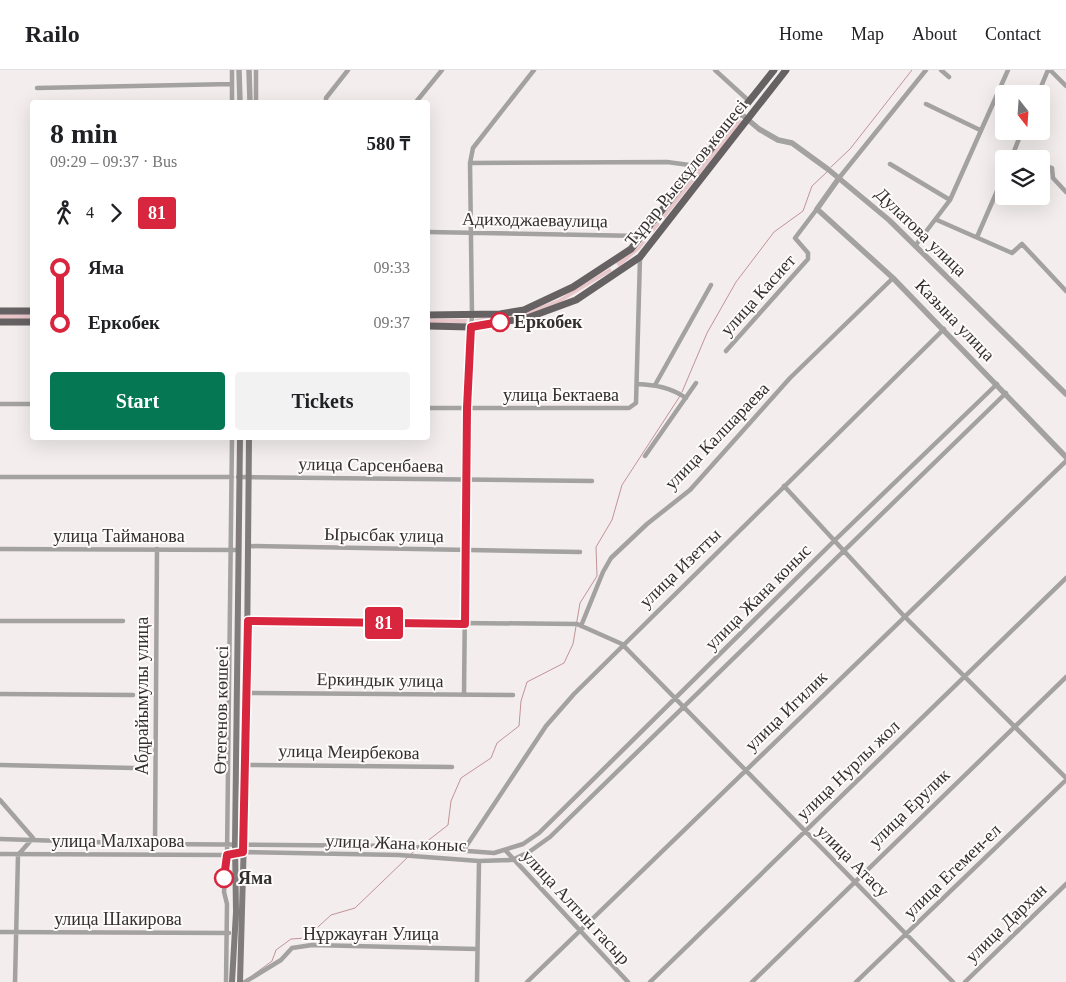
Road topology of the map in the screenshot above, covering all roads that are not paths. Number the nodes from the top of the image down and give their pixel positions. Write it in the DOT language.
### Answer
graph roads {
  1 [pos="232,70"];
  2 [pos="239,70"];
  3 [pos="249,70"];
  4 [pos="256,70"];
  5 [pos="348,70"];
  6 [pos="442,70"];
  7 [pos="534,70"];
  8 [pos="714,70"];
  9 [pos="774,70"];
  10 [pos="786,70"];
  11 [pos="926,70"];
  12 [pos="941,70"];
  13 [pos="1008,70"];
  14 [pos="1049,70"];
  15 [pos="949,77"];
  16 [pos="232,84"];
  17 [pos="1042,85"];
  18 [pos="1066,86"];
  19 [pos="36,88"];
  20 [pos="232,100"];
  21 [pos="240,100"];
  22 [pos="250,100"];
  23 [pos="256,100"];
  24 [pos="326,100"];
  25 [pos="418,100"];
  26 [pos="749,101"];
  27 [pos="926,104"];
  28 [pos="740,113"];
  29 [pos="748,120"];
  30 [pos="980,130"];
  31 [pos="470,163"];
  32 [pos="890,164"];
  33 [pos="698,166"];
  34 [pos="1050,167"];
  35 [pos="839,178"];
  36 [pos="1066,192"];
  37 [pos="995,196"];
  38 [pos="950,200"];
  39 [pos="817,209"];
  40 [pos="937,220"];
  41 [pos="430,232"];
  42 [pos="472,232"];
  43 [pos="643,236"];
  44 [pos="977,237"];
  45 [pos="915,246"];
  46 [pos="640,257"];
  47 [pos="611,262"];
  48 [pos="618,272"];
  49 [pos="893,278"];
  50 [pos="711,284"];
  51 [pos="1066,291"];
  52 [pos="0,311"];
  53 [pos="30,311"];
  54 [pos="430,315"];
  55 [pos="472,315"];
  56 [pos="0,322"];
  57 [pos="30,322"];
  58 [pos="430,326"];
  59 [pos="471,327"];
  60 [pos="944,329"];
  61 [pos="726,351"];
  62 [pos="636,384"];
  63 [pos="696,384"];
  64 [pos="997,384"];
  65 [pos="655,385"];
  66 [pos="1006,393"];
  67 [pos="1066,394"];
  68 [pos="686,398"];
  69 [pos="0,404"];
  70 [pos="30,404"];
  71 [pos="430,408"];
  72 [pos="467,408"];
  73 [pos="232,440"];
  74 [pos="240,440"];
  75 [pos="249,440"];
  76 [pos="644,456"];
  77 [pos="1066,457"];
  78 [pos="1066,461"];
  79 [pos="0,477"];
  80 [pos="235,477"];
  81 [pos="249,477"];
  82 [pos="466,480"];
  83 [pos="592,481"];
  84 [pos="784,486"];
  85 [pos="834,541"];
  86 [pos="248,546"];
  87 [pos="0,549"];
  88 [pos="157,549"];
  89 [pos="234,550"];
  90 [pos="843,550"];
  91 [pos="466,551"];
  92 [pos="580,552"];
  93 [pos="237,560"];
  94 [pos="248,560"];
  95 [pos="1066,578"];
  96 [pos="904,616"];
  97 [pos="0,621"];
  98 [pos="123,621"];
  99 [pos="248,621"];
  100 [pos="465,624"];
  101 [pos="579,625"];
  102 [pos="622,644"];
  103 [pos="964,676"];
  104 [pos="1066,677"];
  105 [pos="246,693"];
  106 [pos="0,694"];
  107 [pos="133,695"];
  108 [pos="464,695"];
  109 [pos="513,695"];
  110 [pos="676,698"];
  111 [pos="684,707"];
  112 [pos="1014,726"];
  113 [pos="246,764"];
  114 [pos="0,765"];
  115 [pos="452,767"];
  116 [pos="134,768"];
  117 [pos="746,769"];
  118 [pos="1066,779"];
  119 [pos="0,800"];
  120 [pos="540,832"];
  121 [pos="805,832"];
  122 [pos="550,837"];
  123 [pos="0,839"];
  124 [pos="33,839"];
  125 [pos="243,843"];
  126 [pos="154,844"];
  127 [pos="234,844"];
  128 [pos="227,845"];
  129 [pos="463,850"];
  130 [pos="506,851"];
  131 [pos="243,852"];
  132 [pos="0,854"];
  133 [pos="18,855"];
  134 [pos="227,855"];
  135 [pos="235,855"];
  136 [pos="512,860"];
  137 [pos="479,861"];
  138 [pos="855,880"];
  139 [pos="1066,884"];
  140 [pos="578,930"];
  141 [pos="0,932"];
  142 [pos="16,932"];
  143 [pos="227,933"];
  144 [pos="235,934"];
  145 [pos="906,934"];
  146 [pos="477,948"];
  147 [pos="15,982"];
  148 [pos="226,982"];
  149 [pos="232,982"];
  150 [pos="240,982"];
  151 [pos="245,982"];
  152 [pos="477,982"];
  153 [pos="527,982"];
  154 [pos="628,982"];
  155 [pos="650,982"];
  156 [pos="752,982"];
  157 [pos="856,982"];
  158 [pos="953,982"];
  159 [pos="965,982"];
  1 -- 16 [label="street"];
  2 -- 21 [label="street"];
  3 -- 22 [label="street"];
  4 -- 23 [label="street"];
  5 -- 24 [label="street"];
  6 -- 25 [label="street"];
  7 -- 31 [label="street"];
  8 -- 26 [label="street"];
  9 -- 26 [label="main road, Тұрар Рыскұлов көшесі"];
  10 -- 29 [label="main road, Тұрар Рыскұлов көшесі"];
  11 -- 35 [label="street"];
  12 -- 15 [label="street"];
  13 -- 30 [label="street"];
  14 -- 17 [label="street"];
  14 -- 18 [label="street"];
  16 -- 19 [label="street"];
  16 -- 20 [label="street"];
  26 -- 28 [label="main road, Тұрар Рыскұлов көшесі"];
  27 -- 30 [label="street"];
  28 -- 29 [label="street, Дулатова улица"];
  28 -- 33 [label="main road, Тұрар Рыскұлов көшесі"];
  29 -- 35 [label="street, Дулатова улица"];
  29 -- 46 [label="main road, Тұрар Рыскұлов көшесі"];
  30 -- 38 [label="street"];
  31 -- 33 [label="street"];
  31 -- 42 [label="street"];
  32 -- 38 [label="street"];
  33 -- 43 [label="main road, Тұрар Рыскұлов көшесі"];
  34 -- 36 [label="street"];
  35 -- 39 [label="street"];
  35 -- 45 [label="street, Дулатова улица"];
  37 -- 44 [label="street"];
  38 -- 40 [label="street"];
  39 -- 49 [label="street, Казына улица"];
  39 -- 61 [label="street, улица Касиет"];
  40 -- 44 [label="street"];
  40 -- 45 [label="street"];
  41 -- 42 [label="street, Адиходжаеваулица"];
  42 -- 43 [label="street, Адиходжаеваулица"];
  42 -- 55 [label="street"];
  43 -- 47 [label="main road, Тұрар Рыскұлов көшесі"];
  44 -- 51 [label="street"];
  45 -- 67 [label="street, Дулатова улица"];
  46 -- 48 [label="main road, Тұрар Рыскұлов көшесі"];
  46 -- 62 [label="street, улица Бектаева"];
  47 -- 48 [label="main road"];
  47 -- 55 [label="main road, Тұрар Рыскұлов көшесі"];
  48 -- 59 [label="main road, Тұрар Рыскұлов көшесі"];
  49 -- 60 [label="street, Казына улица"];
  49 -- 101 [label="street, улица Калшараева"];
  50 -- 65 [label="street"];
  52 -- 53 [label="main road"];
  54 -- 55 [label="main road, Тұрар Рыскұлов көшесі"];
  55 -- 59 [label="street"];
  56 -- 57 [label="main road"];
  58 -- 59 [label="main road, Тұрар Рыскұлов көшесі"];
  59 -- 72 [label="street"];
  60 -- 64 [label="street, Казына улица"];
  60 -- 84 [label="street, улица Изетты"];
  62 -- 65 [label="street"];
  62 -- 72 [label="street, улица Бектаева"];
  63 -- 68 [label="street"];
  64 -- 66 [label="street, Казына улица"];
  64 -- 85 [label="street, улица Жана коныс"];
  65 -- 68 [label="street"];
  66 -- 77 [label="street, Казына улица"];
  66 -- 90 [label="street, улица Жана коныс"];
  68 -- 76 [label="street"];
  69 -- 70 [label="street"];
  71 -- 72 [label="street, улица Бектаева"];
  72 -- 82 [label="street"];
  73 -- 80 [label="street"];
  74 -- 80 [label="main road, Өтегенов көшесі"];
  75 -- 81 [label="main road, Өтегенов көшесі"];
  78 -- 96 [label="street, улица Игилик"];
  79 -- 80 [label="street, улица Сарсенбаева"];
  80 -- 81 [label="street, улица Сарсенбаева"];
  80 -- 89 [label="main road, Өтегенов көшесі"];
  81 -- 82 [label="street, улица Сарсенбаева"];
  81 -- 86 [label="main road, Өтегенов көшесі"];
  82 -- 83 [label="street, улица Сарсенбаева"];
  82 -- 91 [label="street"];
  84 -- 85 [label="street"];
  84 -- 102 [label="street, улица Изетты"];
  85 -- 90 [label="street"];
  85 -- 110 [label="street, улица Жана коныс"];
  86 -- 91 [label="street, Ырысбак улица"];
  86 -- 94 [label="main road, Өтегенов көшесі"];
  87 -- 88 [label="street, улица Тайманова"];
  88 -- 89 [label="street, улица Тайманова"];
  88 -- 126 [label="street, Абдрайымулы улица"];
  89 -- 93 [label="main road, Өтегенов көшесі"];
  89 -- 128 [label="street"];
  90 -- 96 [label="street"];
  90 -- 111 [label="street, улица Жана коныс"];
  91 -- 92 [label="street, Ырысбак улица"];
  91 -- 100 [label="street"];
  93 -- 94 [label="street"];
  93 -- 127 [label="main road, Өтегенов көшесі"];
  94 -- 99 [label="main road, Өтегенов көшесі"];
  95 -- 103 [label="street, улица Нурлы жол"];
  96 -- 103 [label="street"];
  96 -- 117 [label="street, улица Игилик"];
  97 -- 98 [label="street"];
  99 -- 100 [label="street"];
  99 -- 105 [label="main road, Өтегенов көшесі"];
  100 -- 101 [label="street"];
  100 -- 108 [label="street"];
  101 -- 102 [label="street, улица Атасу"];
  102 -- 110 [label="street, улица Атасу"];
  102 -- 129 [label="street, улица Изетты"];
  103 -- 112 [label="street"];
  103 -- 121 [label="street, улица Нурлы жол"];
  104 -- 112 [label="street, улица Ерулик"];
  105 -- 108 [label="street, Еркиндык улица"];
  105 -- 113 [label="main road, Өтегенов көшесі"];
  106 -- 107 [label="street"];
  108 -- 109 [label="street, Еркиндык улица"];
  110 -- 111 [label="street, улица Атасу"];
  110 -- 120 [label="street, улица Жана коныс"];
  111 -- 117 [label="street, улица Атасу"];
  111 -- 122 [label="street, улица Жана коныс"];
  112 -- 118 [label="street"];
  112 -- 138 [label="street, улица Ерулик"];
  113 -- 115 [label="street, улица Меирбекова"];
  113 -- 125 [label="main road, Өтегенов көшесі"];
  114 -- 116 [label="street"];
  117 -- 121 [label="street, улица Атасу"];
  117 -- 140 [label="street, улица Игилик"];
  118 -- 145 [label="street, улица Егемен-ел"];
  119 -- 124 [label="street"];
  120 -- 122 [label="street"];
  120 -- 130 [label="street, улица Жана коныс"];
  121 -- 138 [label="street, улица Атасу"];
  121 -- 155 [label="street, улица Нурлы жол"];
  122 -- 136 [label="street, улица Жана коныс"];
  123 -- 124 [label="street, улица Малхарова"];
  124 -- 126 [label="street, улица Малхарова"];
  124 -- 133 [label="street"];
  125 -- 127 [label="street, улица Жана коныс"];
  125 -- 129 [label="street, улица Жана коныс"];
  125 -- 131 [label="main road, Өтегенов көшесі"];
  126 -- 128 [label="street, улица Малхарова"];
  127 -- 128 [label="street, улица Малхарова"];
  127 -- 135 [label="main road, Өтегенов көшесі"];
  128 -- 134 [label="street"];
  129 -- 130 [label="street, улица Жана коныс"];
  130 -- 136 [label="street, улица Алтын гасыр"];
  131 -- 135 [label="street, улица Жана коныс"];
  131 -- 137 [label="street, улица Жана коныс"];
  131 -- 150 [label="main road, Өтегенов көшесі"];
  132 -- 133 [label="street, улица Малхарова"];
  133 -- 134 [label="street, улица Малхарова"];
  133 -- 142 [label="street"];
  134 -- 135 [label="street, улица Малхарова"];
  134 -- 143 [label="street"];
  135 -- 144 [label="main road, Өтегенов көшесі"];
  136 -- 137 [label="street, улица Жана коныс"];
  136 -- 140 [label="street, улица Алтын гасыр"];
  137 -- 146 [label="street"];
  138 -- 145 [label="street, улица Атасу"];
  138 -- 156 [label="street, улица Ерулик"];
  139 -- 159 [label="street, улица Дархан"];
  140 -- 153 [label="street, улица Игилик"];
  140 -- 154 [label="street, улица Алтын гасыр"];
  141 -- 142 [label="street, улица Шакирова"];
  142 -- 143 [label="street, улица Шакирова"];
  142 -- 147 [label="street"];
  143 -- 144 [label="street, улица Шакирова"];
  143 -- 148 [label="street"];
  144 -- 149 [label="main road, Өтегенов көшесі"];
  145 -- 157 [label="street, улица Егемен-ел"];
  145 -- 158 [label="street, улица Атасу"];
  146 -- 151 [label="street, Нұржауған Улица"];
  146 -- 152 [label="street"];
}
